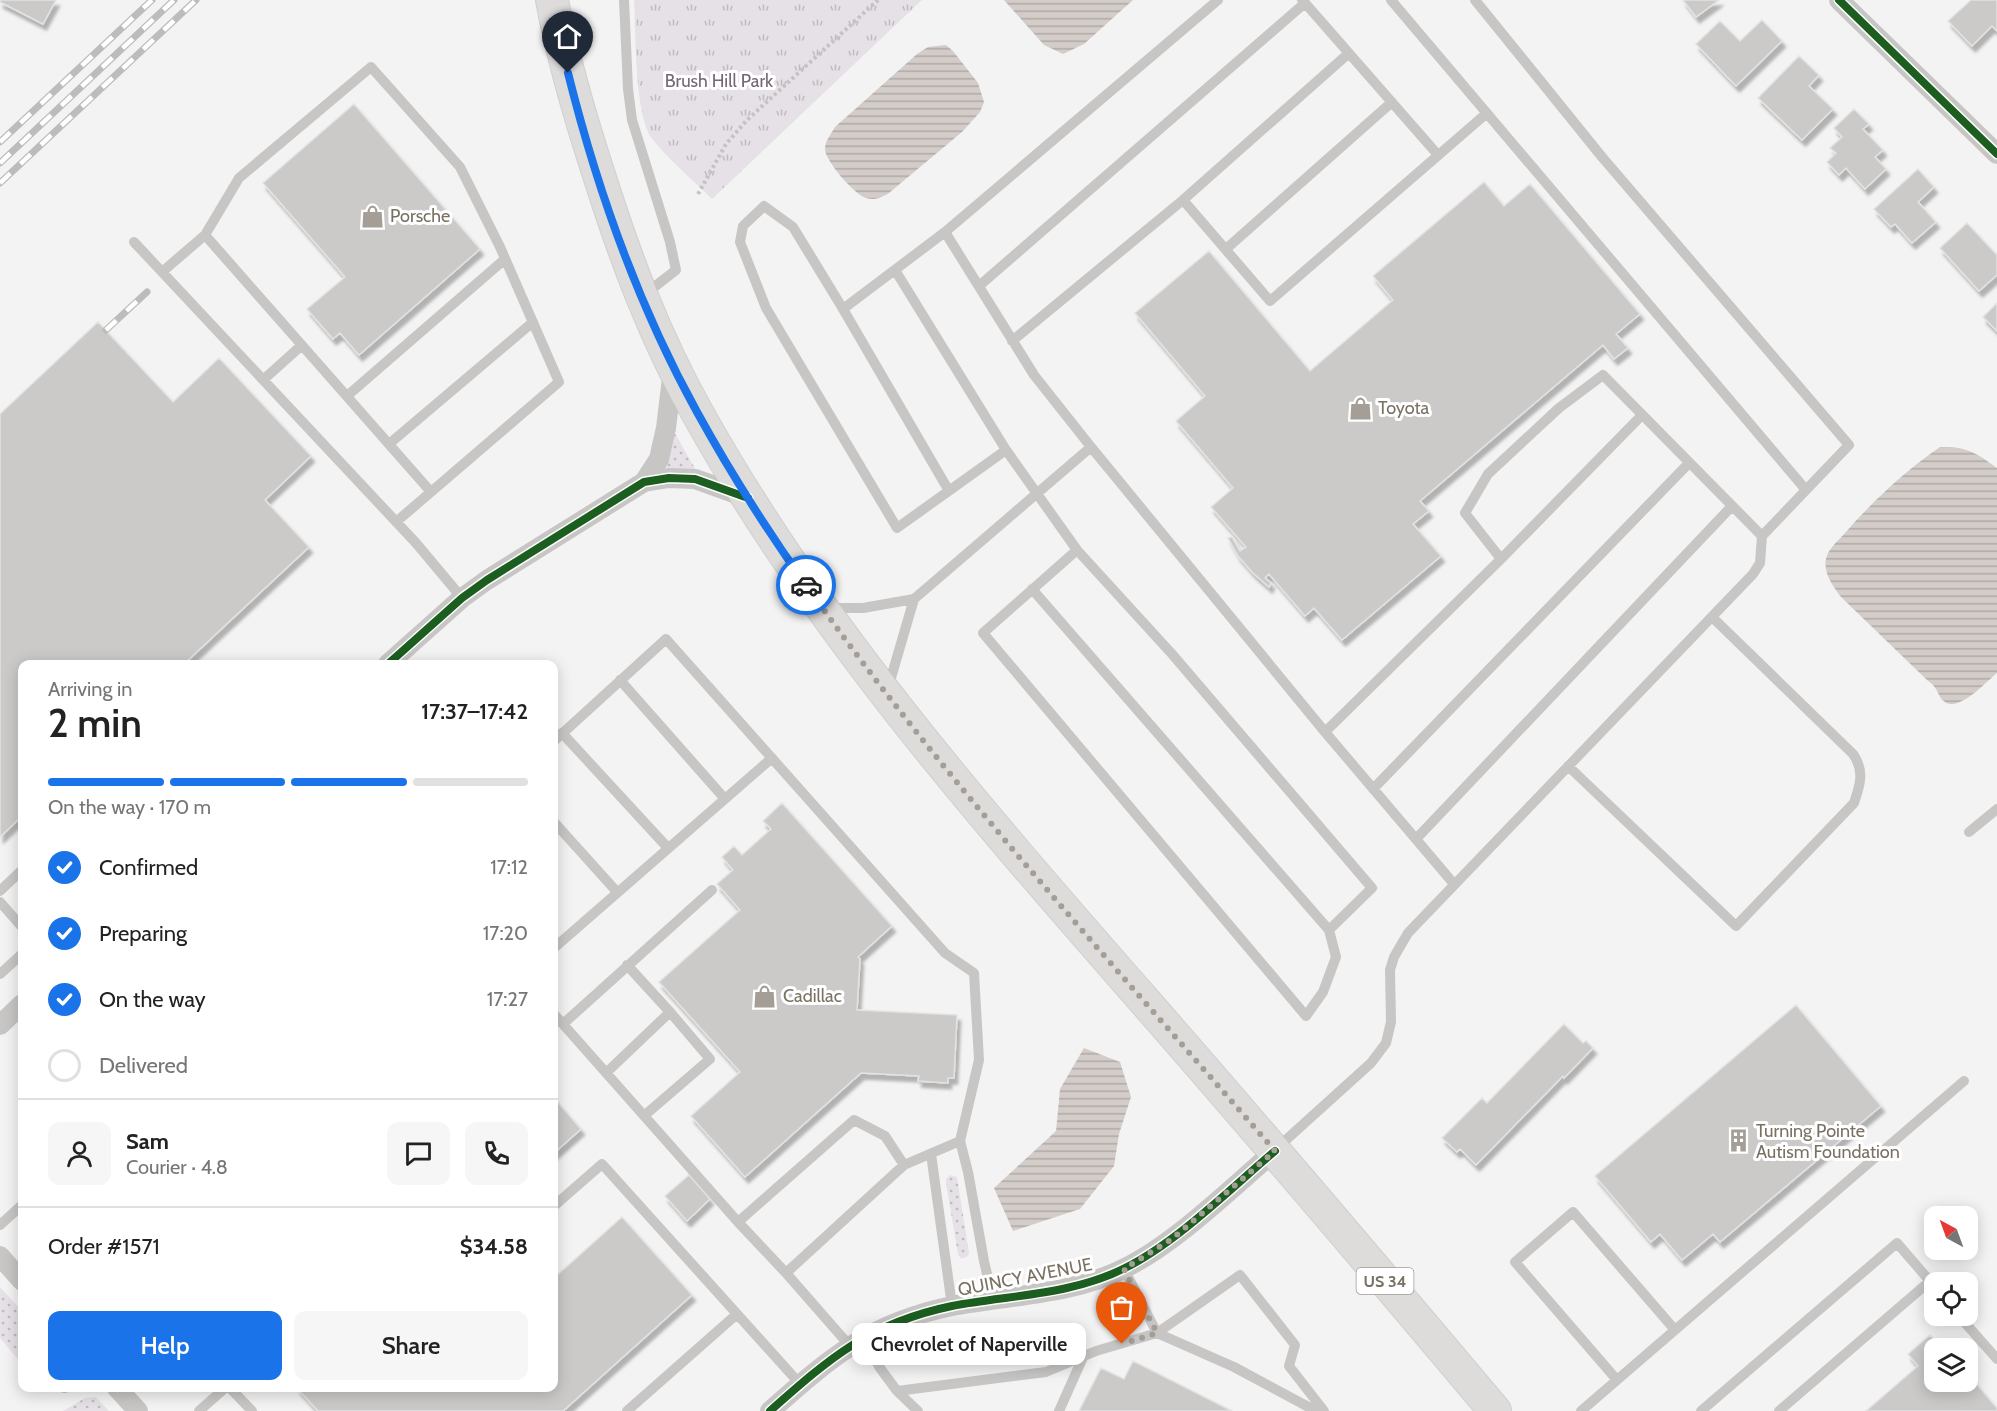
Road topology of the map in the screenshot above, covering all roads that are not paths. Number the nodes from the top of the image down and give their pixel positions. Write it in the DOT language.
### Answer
graph roads {
  1 [pos="552,0"];
  2 [pos="624,0"];
  3 [pos="1218,0"];
  4 [pos="1391,0"];
  5 [pos="1475,0"];
  6 [pos="1839,0"];
  7 [pos="1304,1"];
  8 [pos="1349,53"];
  9 [pos="1392,102"];
  10 [pos="1487,113"];
  11 [pos="1997,154"];
  12 [pos="1438,155"];
  13 [pos="1183,200"];
  14 [pos="945,232"];
  15 [pos="205,235"];
  16 [pos="134,242"];
  17 [pos="1226,249"];
  18 [pos="505,259"];
  19 [pos="895,270"];
  20 [pos="162,272"];
  21 [pos="979,286"];
  22 [pos="642,297"];
  23 [pos="843,309"];
  24 [pos="533,322"];
  25 [pos="1012,340"];
  26 [pos="302,345"];
  27 [pos="674,367"];
  28 [pos="263,380"];
  29 [pos="347,396"];
  30 [pos="1642,415"];
  31 [pos="389,444"];
  32 [pos="1091,447"];
  33 [pos="1006,450"];
  34 [pos="1689,463"];
  35 [pos="644,482"];
  36 [pos="1806,490"];
  37 [pos="949,491"];
  38 [pos="431,492"];
  39 [pos="1037,494"];
  40 [pos="748,498"];
  41 [pos="1732,506"];
  42 [pos="396,522"];
  43 [pos="1762,536"];
  44 [pos="1077,550"];
  45 [pos="1501,559"];
  46 [pos="1032,589"];
  47 [pos="462,598"];
  48 [pos="914,599"];
  49 [pos="822,607"];
  50 [pos="1712,617"];
  51 [pos="392,660"];
  52 [pos="620,680"];
  53 [pos="887,694"];
  54 [pos="1325,732"];
  55 [pos="558,737"];
  56 [pos="772,758"];
  57 [pos="1568,766"];
  58 [pos="1373,789"];
  59 [pos="724,799"];
  60 [pos="1997,809"];
  61 [pos="558,826"];
  62 [pos="1969,832"];
  63 [pos="1416,839"];
  64 [pos="668,848"];
  65 [pos="18,874"];
  66 [pos="1454,884"];
  67 [pos="712,890"];
  68 [pos="0,891"];
  69 [pos="617,892"];
  70 [pos="0,902"];
  71 [pos="18,922"];
  72 [pos="1329,930"];
  73 [pos="558,944"];
  74 [pos="18,958"];
  75 [pos="627,965"];
  76 [pos="0,974"];
  77 [pos="18,1008"];
  78 [pos="670,1012"];
  79 [pos="558,1018"];
  80 [pos="563,1024"];
  81 [pos="0,1025"];
  82 [pos="606,1073"];
  83 [pos="1964,1081"];
  84 [pos="645,1115"];
  85 [pos="960,1141"];
  86 [pos="1275,1151"];
  87 [pos="931,1154"];
  88 [pos="904,1165"];
  89 [pos="558,1202"];
  90 [pos="18,1209"];
  91 [pos="738,1222"];
  92 [pos="0,1225"];
  93 [pos="0,1256"];
  94 [pos="1124,1269"];
  95 [pos="786,1273"];
  96 [pos="1924,1275"];
  97 [pos="18,1276"];
  98 [pos="1924,1291"];
  99 [pos="993,1300"];
  100 [pos="952,1306"];
  101 [pos="737,1314"];
  102 [pos="1968,1326"];
  103 [pos="1675,1330"];
  104 [pos="1157,1333"];
  105 [pos="856,1342"];
  106 [pos="1084,1355"];
  107 [pos="1997,1359"];
  108 [pos="1617,1380"];
  109 [pos="800,1384"];
  110 [pos="897,1391"];
  111 [pos="121,1392"];
  112 [pos="220,1392"];
  113 [pos="234,1392"];
  114 [pos="138,1411"];
  115 [pos="199,1411"];
  116 [pos="252,1411"];
  117 [pos="627,1411"];
  118 [pos="770,1411"];
  119 [pos="918,1411"];
  120 [pos="1059,1411"];
  121 [pos="1316,1411"];
  122 [pos="1324,1411"];
  123 [pos="1495,1411"];
  124 [pos="1581,1411"];
  125 [pos="1701,1411"];
  126 [pos="1779,1411"];
  1 -- 22 [label="main road, US 34"];
  2 -- 22 [label="lane"];
  3 -- 14 [label="lane"];
  4 -- 10 [label="lane"];
  5 -- 36 [label="lane"];
  6 -- 11 [label="street"];
  7 -- 8 [label="lane"];
  7 -- 21 [label="lane"];
  8 -- 9 [label="lane"];
  8 -- 13 [label="lane"];
  9 -- 12 [label="lane"];
  9 -- 17 [label="lane"];
  10 -- 12 [label="lane"];
  10 -- 36 [label="lane"];
  12 -- 17 [label="lane"];
  13 -- 17 [label="lane"];
  13 -- 25 [label="lane"];
  14 -- 19 [label="lane"];
  14 -- 21 [label="lane"];
  15 -- 18 [label="lane"];
  15 -- 20 [label="lane"];
  15 -- 26 [label="lane"];
  16 -- 20 [label="lane"];
  18 -- 24 [label="lane"];
  18 -- 29 [label="lane"];
  19 -- 23 [label="lane"];
  19 -- 33 [label="lane"];
  20 -- 28 [label="lane"];
  21 -- 25 [label="lane"];
  22 -- 27 [label="main road, US 34"];
  23 -- 37 [label="lane"];
  23 -- 37 [label="lane"];
  24 -- 31 [label="lane"];
  24 -- 38 [label="lane"];
  25 -- 32 [label="lane"];
  26 -- 28 [label="lane"];
  26 -- 29 [label="lane"];
  27 -- 35 [label="street"];
  27 -- 40 [label="main road, US 34"];
  28 -- 42 [label="lane"];
  29 -- 31 [label="lane"];
  30 -- 34 [label="lane"];
  30 -- 45 [label="lane"];
  30 -- 45 [label="lane"];
  31 -- 38 [label="lane"];
  32 -- 39 [label="lane"];
  32 -- 54 [label="lane"];
  33 -- 37 [label="lane"];
  33 -- 39 [label="lane"];
  34 -- 41 [label="lane"];
  34 -- 58 [label="lane"];
  35 -- 40 [label="street"];
  35 -- 47 [label="street"];
  36 -- 43 [label="lane"];
  38 -- 42 [label="lane"];
  39 -- 44 [label="lane"];
  39 -- 48 [label="lane"];
  40 -- 49 [label="main road, US 34"];
  41 -- 43 [label="lane"];
  41 -- 63 [label="lane"];
  42 -- 47 [label="lane"];
  43 -- 50 [label="lane"];
  44 -- 46 [label="lane"];
  44 -- 72 [label="lane"];
  45 -- 54 [label="lane"];
  46 -- 72 [label="lane"];
  46 -- 72 [label="lane"];
  47 -- 51 [label="street"];
  48 -- 49 [label="lane"];
  48 -- 53 [label="lane"];
  49 -- 53 [label="main road, US 34"];
  50 -- 57 [label="lane"];
  50 -- 57 [label="lane"];
  52 -- 55 [label="lane"];
  52 -- 56 [label="lane"];
  52 -- 59 [label="lane"];
  53 -- 86 [label="main road, US 34"];
  54 -- 58 [label="lane"];
  55 -- 64 [label="lane"];
  56 -- 59 [label="lane"];
  56 -- 85 [label="lane"];
  57 -- 66 [label="lane"];
  58 -- 63 [label="lane"];
  59 -- 64 [label="lane"];
  60 -- 62 [label="lane"];
  61 -- 69 [label="lane"];
  63 -- 66 [label="lane"];
  64 -- 69 [label="lane"];
  65 -- 68 [label="lane"];
  66 -- 86 [label="lane"];
  67 -- 75 [label="lane"];
  69 -- 73 [label="lane"];
  70 -- 71 [label="lane"];
  74 -- 76 [label="lane"];
  75 -- 78 [label="lane"];
  75 -- 80 [label="lane"];
  77 -- 81 [label="street"];
  78 -- 82 [label="lane"];
  78 -- 84 [label="lane"];
  79 -- 80 [label="lane"];
  80 -- 82 [label="lane"];
  82 -- 84 [label="lane"];
  83 -- 103 [label="lane"];
  84 -- 91 [label="lane"];
  85 -- 87 [label="lane"];
  85 -- 99 [label="lane"];
  86 -- 94 [label="street, QUINCY AVENUE"];
  86 -- 123 [label="main road, US 34"];
  87 -- 88 [label="lane"];
  87 -- 100 [label="lane"];
  88 -- 91 [label="lane"];
  88 -- 95 [label="lane"];
  89 -- 101 [label="lane"];
  90 -- 92 [label="lane"];
  91 -- 95 [label="lane"];
  93 -- 97 [label="street"];
  94 -- 99 [label="street, QUINCY AVENUE"];
  94 -- 104 [label="lane"];
  95 -- 105 [label="lane"];
  96 -- 125 [label="lane"];
  98 -- 126 [label="lane"];
  99 -- 100 [label="street, QUINCY AVENUE"];
  100 -- 105 [label="street, QUINCY AVENUE"];
  101 -- 109 [label="lane"];
  101 -- 117 [label="lane"];
  102 -- 107 [label="lane"];
  103 -- 108 [label="lane"];
  103 -- 108 [label="lane"];
  104 -- 106 [label="lane"];
  104 -- 121 [label="lane"];
  104 -- 122 [label="lane"];
  105 -- 109 [label="street, QUINCY AVENUE"];
  105 -- 110 [label="lane"];
  106 -- 110 [label="lane"];
  106 -- 120 [label="lane"];
  108 -- 124 [label="lane"];
  109 -- 118 [label="street, QUINCY AVENUE"];
  110 -- 119 [label="lane"];
  111 -- 114 [label="street"];
  112 -- 115 [label="lane"];
  113 -- 116 [label="lane"];
}
